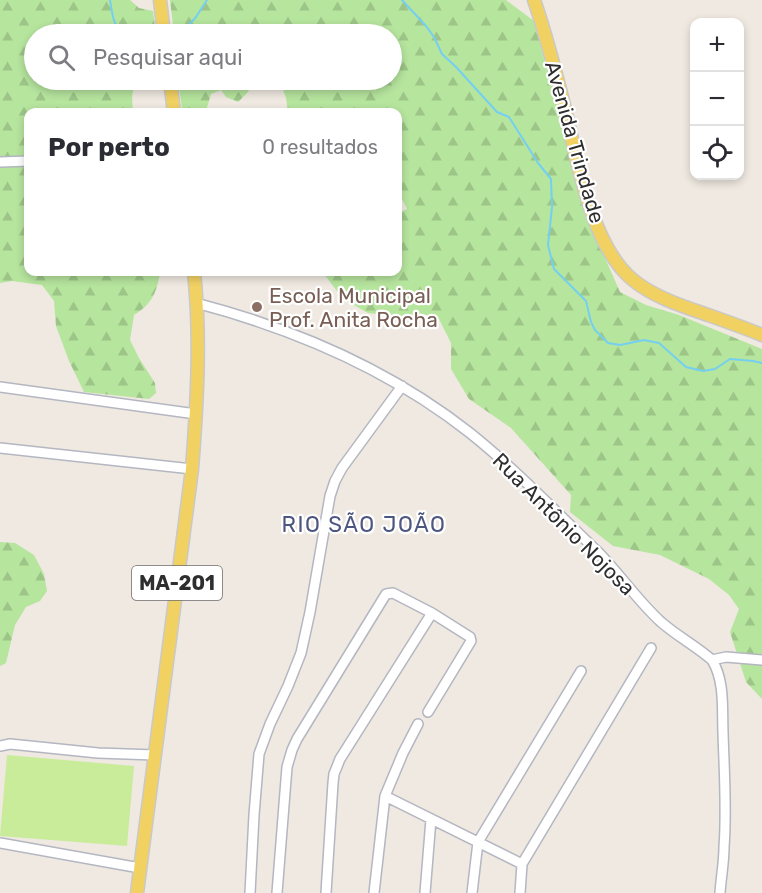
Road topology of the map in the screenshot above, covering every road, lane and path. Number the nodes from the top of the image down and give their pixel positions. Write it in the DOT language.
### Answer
graph roads {
  1 [pos="160,0"];
  2 [pos="534,0"];
  3 [pos="163,24"];
  4 [pos="171,90"];
  5 [pos="174,108"];
  6 [pos="24,161"];
  7 [pos="0,162"];
  8 [pos="194,276"];
  9 [pos="196,303"];
  10 [pos="762,335"];
  11 [pos="402,386"];
  12 [pos="0,387"];
  13 [pos="196,414"];
  14 [pos="0,448"];
  15 [pos="192,469"];
  16 [pos="432,613"];
  17 [pos="651,648"];
  18 [pos="712,660"];
  19 [pos="762,660"];
  20 [pos="581,670"];
  21 [pos="428,712"];
  22 [pos="418,724"];
  23 [pos="0,746"];
  24 [pos="155,755"];
  25 [pos="385,796"];
  26 [pos="431,819"];
  27 [pos="478,842"];
  28 [pos="0,843"];
  29 [pos="522,864"];
  30 [pos="140,868"];
  31 [pos="136,893"];
  32 [pos="250,893"];
  33 [pos="278,893"];
  34 [pos="326,893"];
  35 [pos="374,893"];
  36 [pos="425,893"];
  37 [pos="472,893"];
  38 [pos="520,893"];
  39 [pos="720,893"];
  1 -- 3 [label="main road"];
  2 -- 10 [label="main road, Avenida Trindade"];
  4 -- 5 [label="main road"];
  6 -- 7 [label="street"];
  8 -- 9 [label="main road, MA-201"];
  9 -- 11 [label="street, Rua Antônio Nojosa"];
  9 -- 13 [label="main road, MA-201"];
  11 -- 18 [label="street, Rua Antônio Nojosa"];
  11 -- 32 [label="street"];
  12 -- 13 [label="street"];
  13 -- 15 [label="main road, MA-201"];
  14 -- 15 [label="street"];
  15 -- 24 [label="main road, MA-201"];
  16 -- 21 [label="street"];
  16 -- 33 [label="street"];
  16 -- 34 [label="street"];
  17 -- 29 [label="street"];
  18 -- 19 [label="street"];
  18 -- 39 [label="street"];
  20 -- 27 [label="street"];
  22 -- 25 [label="street"];
  23 -- 24 [label="street"];
  24 -- 30 [label="main road, MA-201"];
  25 -- 26 [label="street"];
  25 -- 35 [label="street"];
  26 -- 27 [label="street"];
  26 -- 36 [label="street"];
  27 -- 29 [label="street"];
  27 -- 37 [label="street"];
  28 -- 30 [label="street"];
  29 -- 38 [label="street"];
  30 -- 31 [label="main road, MA-201"];
}
